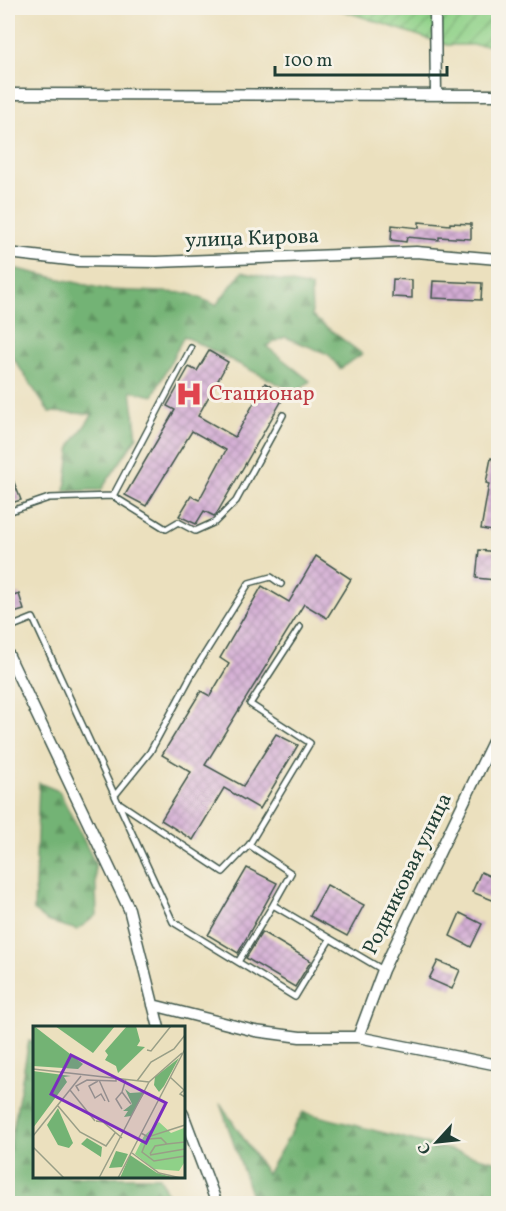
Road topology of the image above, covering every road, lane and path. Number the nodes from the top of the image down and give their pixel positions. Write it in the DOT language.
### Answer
graph roads {
  1 [pos="434,9"];
  2 [pos="8,94"];
  3 [pos="436,95"];
  4 [pos="498,95"];
  5 [pos="8,253"];
  6 [pos="498,259"];
  7 [pos="191,348"];
  8 [pos="283,415"];
  9 [pos="113,496"];
  10 [pos="8,512"];
  11 [pos="281,585"];
  12 [pos="300,627"];
  13 [pos="8,628"];
  14 [pos="8,654"];
  15 [pos="498,731"];
  16 [pos="116,794"];
  17 [pos="120,803"];
  18 [pos="249,846"];
  19 [pos="273,905"];
  20 [pos="330,939"];
  21 [pos="238,962"];
  22 [pos="383,970"];
  23 [pos="153,1005"];
  24 [pos="158,1026"];
  25 [pos="358,1037"];
  26 [pos="498,1065"];
  27 [pos="184,1117"];
  28 [pos="217,1203"];
  1 -- 3 [label="street"];
  2 -- 3 [label="street"];
  3 -- 4 [label="street"];
  5 -- 6 [label="street, улица Кирова"];
  7 -- 9 [label="lane"];
  8 -- 9 [label="lane"];
  9 -- 10 [label="lane"];
  11 -- 16 [label="lane"];
  12 -- 18 [label="lane"];
  13 -- 16 [label="lane"];
  14 -- 23 [label="street"];
  15 -- 22 [label="street, Родниковая улица"];
  16 -- 17 [label="lane"];
  17 -- 18 [label="lane"];
  17 -- 21 [label="lane"];
  18 -- 19 [label="lane"];
  19 -- 20 [label="lane"];
  19 -- 21 [label="lane"];
  20 -- 21 [label="lane"];
  20 -- 22 [label="lane"];
  22 -- 25 [label="street, Родниковая улица"];
  23 -- 24 [label="street"];
  23 -- 25 [label="street"];
  25 -- 26 [label="street"];
  27 -- 28 [label="street"];
}
